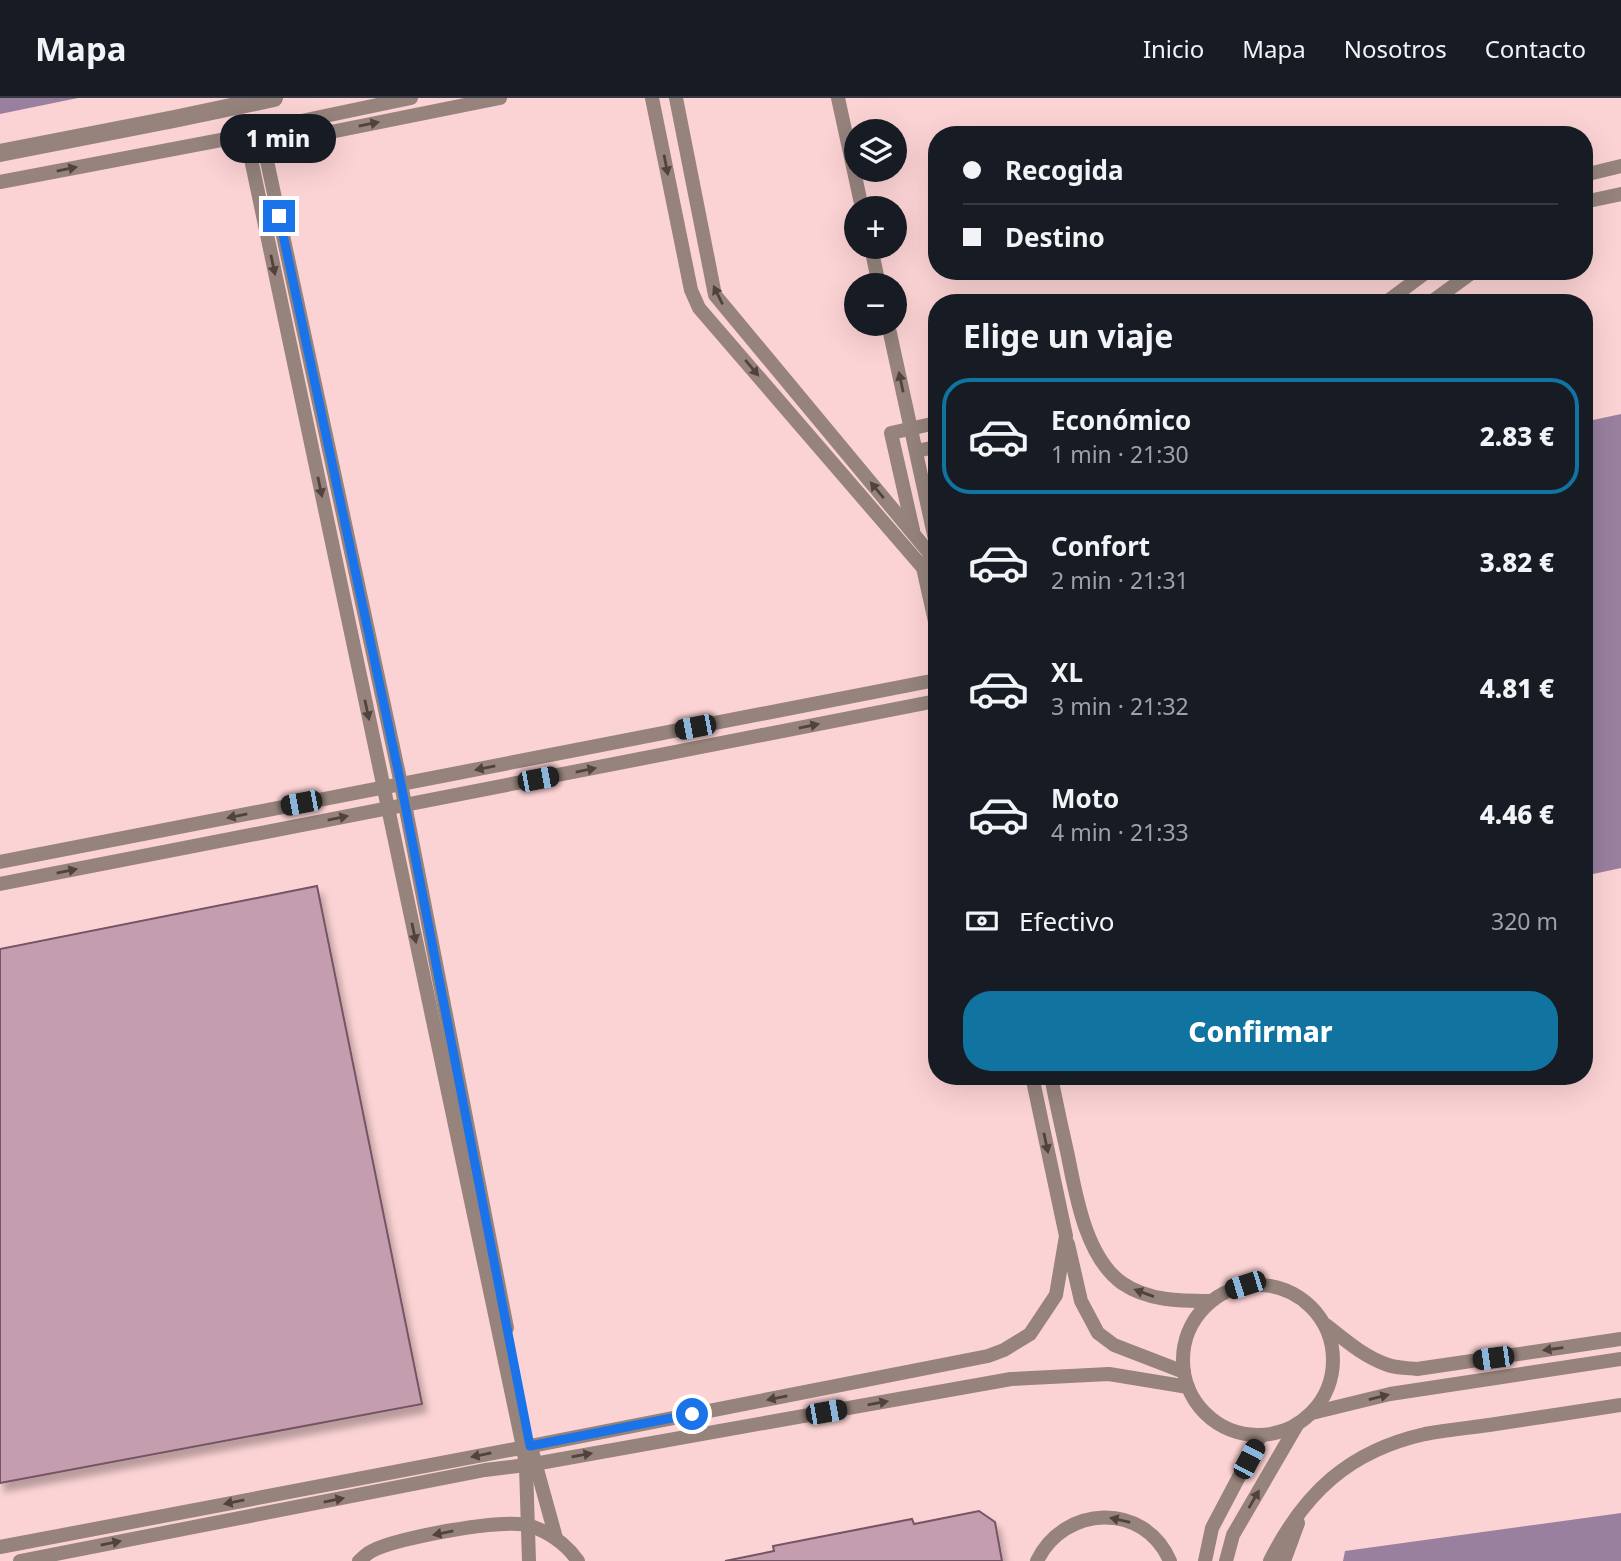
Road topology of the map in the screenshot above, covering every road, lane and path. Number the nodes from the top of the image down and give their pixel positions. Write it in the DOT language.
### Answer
graph roads {
  1 [pos="274,98"];
  2 [pos="411,98"];
  3 [pos="500,98"];
  4 [pos="652,98"];
  5 [pos="676,98"];
  6 [pos="838,98"];
  7 [pos="281,142"];
  8 [pos="254,146"];
  9 [pos="0,153"];
  10 [pos="1621,166"];
  11 [pos="1593,173"];
  12 [pos="0,182"];
  13 [pos="1621,194"];
  14 [pos="859,196"];
  15 [pos="1593,200"];
  16 [pos="1416,280"];
  17 [pos="1462,280"];
  18 [pos="1397,294"];
  19 [pos="1442,294"];
  20 [pos="891,336"];
  21 [pos="928,425"];
  22 [pos="911,428"];
  23 [pos="928,449"];
  24 [pos="916,451"];
  25 [pos="928,507"];
  26 [pos="914,534"];
  27 [pos="928,561"];
  28 [pos="928,563"];
  29 [pos="928,682"];
  30 [pos="928,703"];
  31 [pos="401,784"];
  32 [pos="383,787"];
  33 [pos="405,805"];
  34 [pos="387,808"];
  35 [pos="0,862"];
  36 [pos="0,884"];
  37 [pos="1034,1085"];
  38 [pos="1053,1085"];
  39 [pos="1066,1236"];
  40 [pos="1211,1301"];
  41 [pos="1325,1325"];
  42 [pos="1621,1339"];
  43 [pos="1621,1359"];
  44 [pos="1184,1372"];
  45 [pos="1188,1388"];
  46 [pos="1621,1405"];
  47 [pos="1312,1413"];
  48 [pos="1297,1425"];
  49 [pos="1261,1435"];
  50 [pos="527,1446"];
  51 [pos="530,1464"];
  52 [pos="1306,1503"];
  53 [pos="528,1525"];
  54 [pos="556,1538"];
  55 [pos="0,1547"];
  56 [pos="20,1561"];
  57 [pos="359,1561"];
  58 [pos="529,1561"];
  59 [pos="578,1561"];
  60 [pos="1037,1561"];
  61 [pos="1170,1561"];
  62 [pos="1205,1561"];
  63 [pos="1226,1561"];
  64 [pos="1269,1561"];
  65 [pos="1283,1561"];
  1 -- 9 [label="street"];
  2 -- 8 [label="lane"];
  7 -- 3 [label="lane, one-way"];
  4 -- 28 [label="lane, one-way"];
  26 -- 5 [label="lane, one-way"];
  6 -- 14 [label="lane"];
  7 -- 8 [label="lane"];
  7 -- 31 [label="lane"];
  12 -- 8 [label="lane, one-way"];
  8 -- 32 [label="lane, one-way"];
  10 -- 11 [label="lane"];
  13 -- 15 [label="lane"];
  16 -- 18 [label="lane"];
  17 -- 19 [label="lane"];
  22 -- 20 [label="lane, one-way"];
  21 -- 22 [label="lane"];
  22 -- 24 [label="lane"];
  22 -- 26 [label="lane"];
  23 -- 24 [label="lane"];
  24 -- 25 [label="lane"];
  26 -- 27 [label="lane"];
  29 -- 31 [label="lane, one-way"];
  33 -- 30 [label="lane, one-way"];
  31 -- 32 [label="lane"];
  31 -- 33 [label="lane"];
  32 -- 34 [label="lane"];
  32 -- 35 [label="lane, one-way"];
  33 -- 34 [label="lane"];
  33 -- 50 [label="lane"];
  36 -- 34 [label="lane, one-way"];
  34 -- 50 [label="lane, one-way"];
  37 -- 39 [label="lane, one-way"];
  40 -- 38 [label="lane, one-way"];
  39 -- 44 [label="lane"];
  39 -- 50 [label="lane, one-way"];
  40 -- 41 [label="lane"];
  40 -- 44 [label="lane"];
  42 -- 41 [label="lane, one-way"];
  41 -- 47 [label="lane"];
  47 -- 43 [label="lane, one-way"];
  44 -- 45 [label="lane"];
  45 -- 49 [label="lane"];
  51 -- 45 [label="lane, one-way"];
  46 -- 52 [label="lane"];
  47 -- 48 [label="lane"];
  48 -- 49 [label="lane"];
  63 -- 48 [label="lane, one-way"];
  49 -- 62 [label="lane"];
  50 -- 51 [label="lane"];
  50 -- 55 [label="lane, one-way"];
  51 -- 53 [label="lane"];
  51 -- 54 [label="lane"];
  56 -- 51 [label="lane, one-way"];
  52 -- 64 [label="lane"];
  52 -- 65 [label="lane"];
  53 -- 54 [label="lane"];
  53 -- 57 [label="lane, one-way"];
  53 -- 58 [label="lane"];
  54 -- 59 [label="lane"];
  61 -- 60 [label="lane, one-way"];
}
